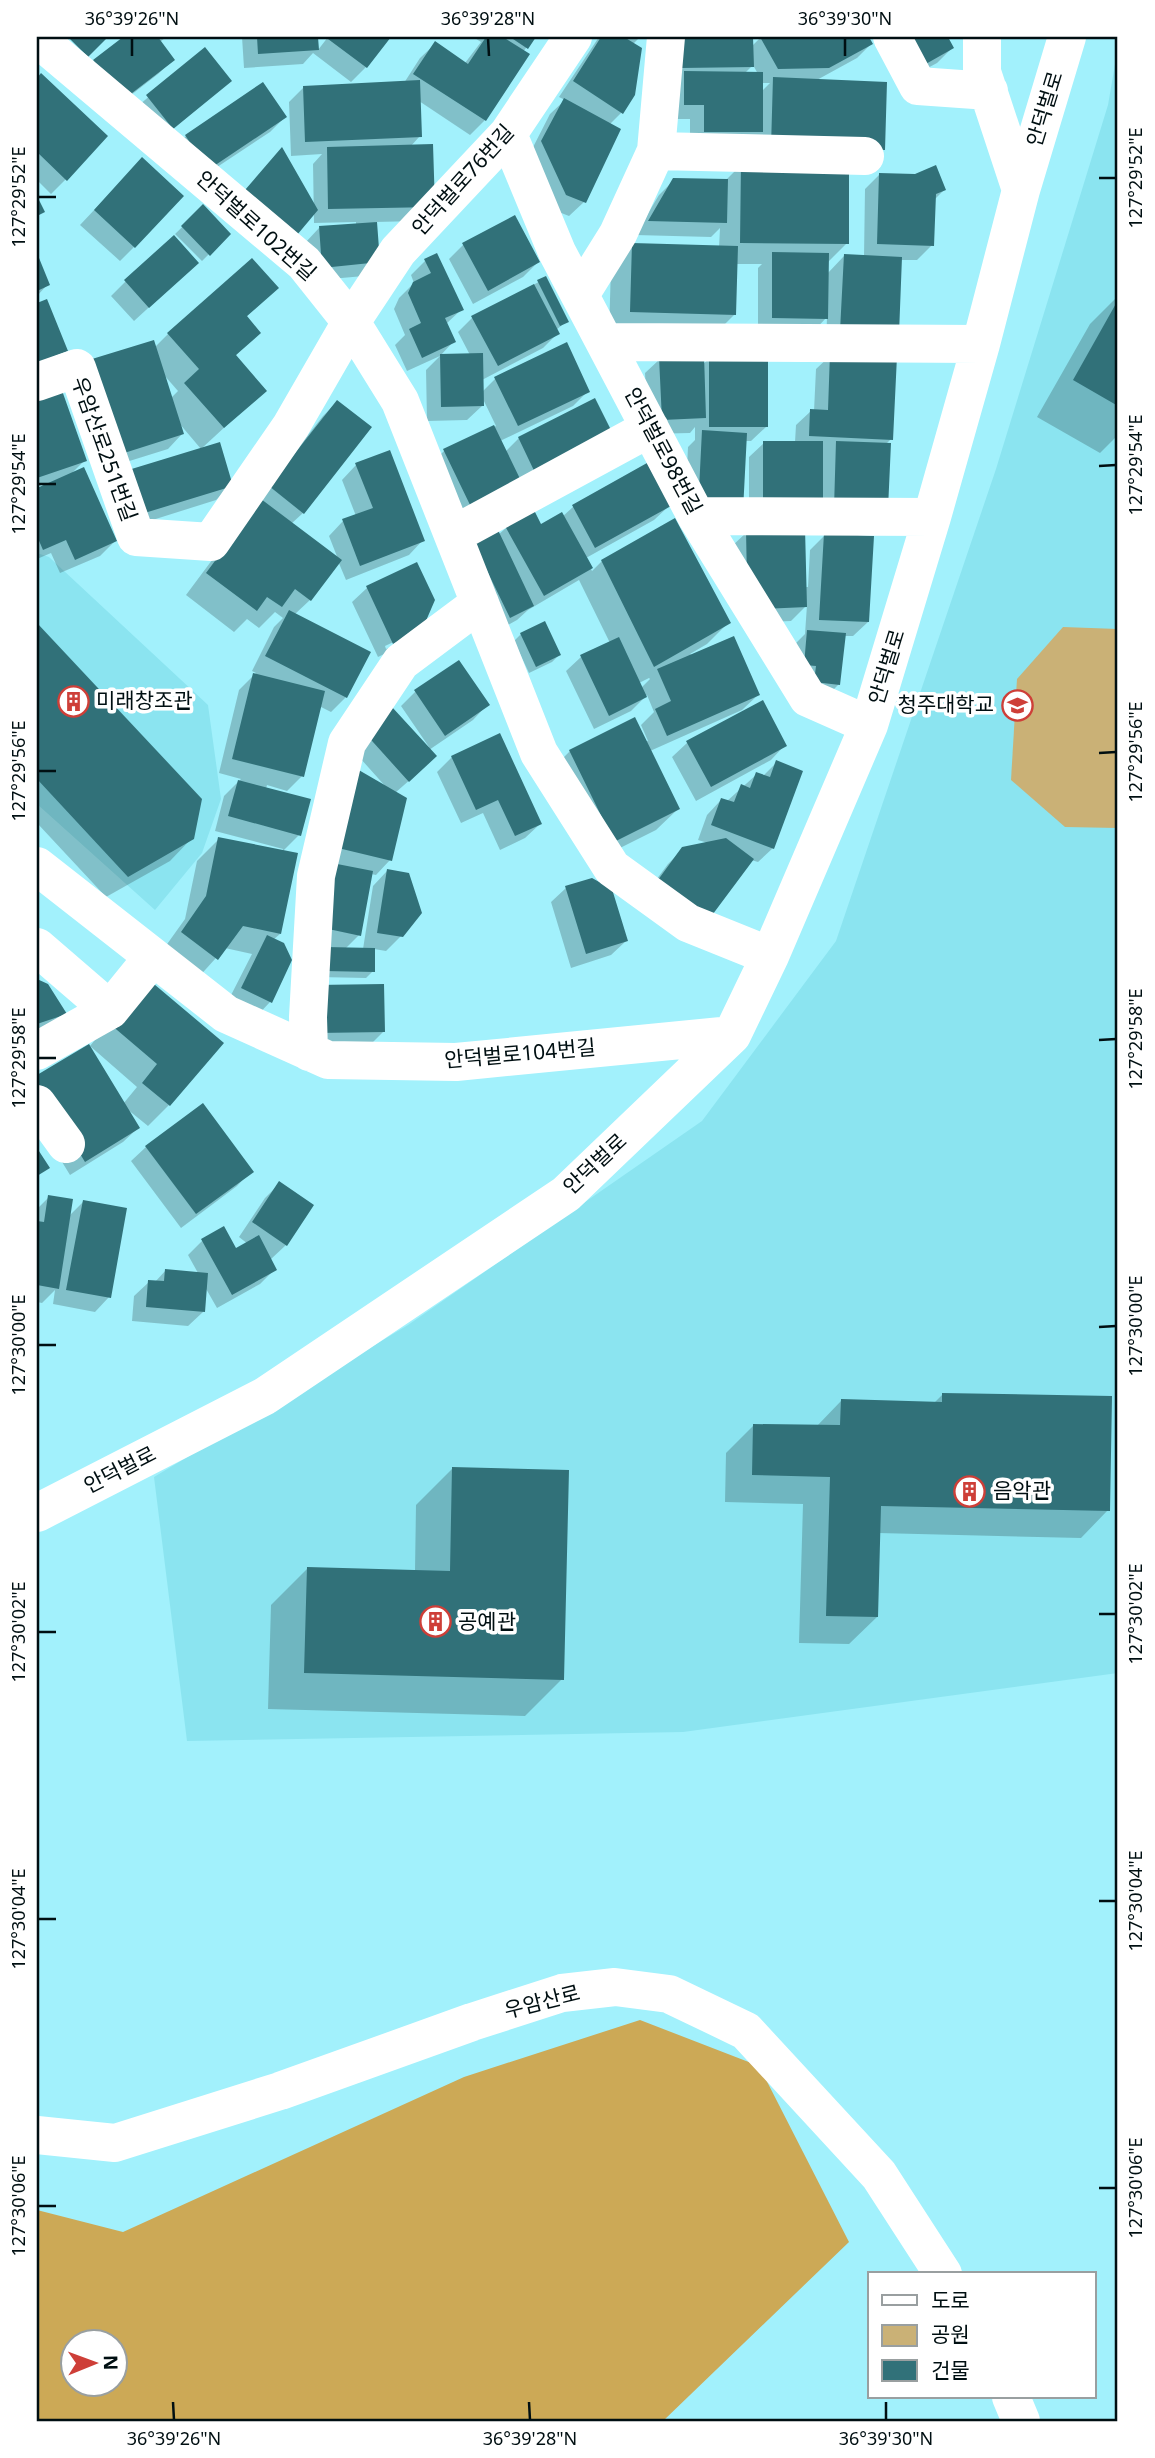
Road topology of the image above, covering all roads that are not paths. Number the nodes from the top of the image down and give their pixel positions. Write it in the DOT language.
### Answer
graph roads {
  1 [pos="573,37"];
  2 [pos="666,37"];
  3 [pos="892,37"];
  4 [pos="982,37"];
  5 [pos="1067,37"];
  6 [pos="37,38"];
  7 [pos="989,91"];
  8 [pos="508,134"];
  9 [pos="656,151"];
  10 [pos="865,156"];
  11 [pos="1021,190"];
  12 [pos="580,295"];
  13 [pos="351,322"];
  14 [pos="606,342"];
  15 [pos="981,344"];
  16 [pos="37,382"];
  17 [pos="650,428"];
  18 [pos="696,516"];
  19 [pos="932,517"];
  20 [pos="453,535"];
  21 [pos="211,542"];
  22 [pos="480,603"];
  23 [pos="869,725"];
  24 [pos="37,866"];
  25 [pos="37,947"];
  26 [pos="770,956"];
  27 [pos="153,957"];
  28 [pos="110,1010"];
  29 [pos="732,1034"];
  30 [pos="37,1051"];
  31 [pos="309,1052"];
  32 [pos="37,1104"];
  33 [pos="66,1144"];
  34 [pos="37,1513"];
  35 [pos="37,2135"];
  36 [pos="942,2272"];
  37 [pos="1011,2398"];
  38 [pos="1021,2421"];
  1 -- 8 [label="street, 안덕벌로76번길"];
  2 -- 9 [label="street"];
  3 -- 7 [label="street"];
  4 -- 7 [label="street"];
  5 -- 11 [label="street, 안덕벌로"];
  6 -- 13 [label="street, 안덕벌로102번길"];
  7 -- 11 [label="street"];
  8 -- 12 [label="street, 안덕벌로98번길"];
  8 -- 13 [label="street, 안덕벌로76번길"];
  9 -- 10 [label="street"];
  9 -- 12 [label="street"];
  11 -- 15 [label="street, 안덕벌로"];
  12 -- 14 [label="street, 안덕벌로98번길"];
  13 -- 20 [label="street, 안덕벌로102번길"];
  13 -- 21 [label="street, 안덕벌로76번길"];
  14 -- 15 [label="street"];
  14 -- 17 [label="street, 안덕벌로98번길"];
  15 -- 19 [label="street, 안덕벌로"];
  16 -- 21 [label="street, 우암산로251번길"];
  17 -- 18 [label="street, 안덕벌로98번길"];
  17 -- 20 [label="street"];
  18 -- 19 [label="street"];
  18 -- 23 [label="street, 안덕벌로98번길"];
  19 -- 23 [label="street, 안덕벌로"];
  20 -- 22 [label="street, 안덕벌로102번길"];
  22 -- 26 [label="street, 안덕벌로102번길"];
  22 -- 31 [label="street"];
  23 -- 26 [label="street, 안덕벌로"];
  24 -- 27 [label="street, 안덕벌로104번길"];
  25 -- 28 [label="street"];
  26 -- 29 [label="street, 안덕벌로"];
  27 -- 28 [label="street"];
  27 -- 31 [label="street, 안덕벌로104번길"];
  28 -- 30 [label="street"];
  29 -- 31 [label="street, 안덕벌로104번길"];
  29 -- 34 [label="street, 안덕벌로"];
  32 -- 33 [label="street"];
  35 -- 36 [label="street, 우암산로"];
  37 -- 38 [label="street"];
}
